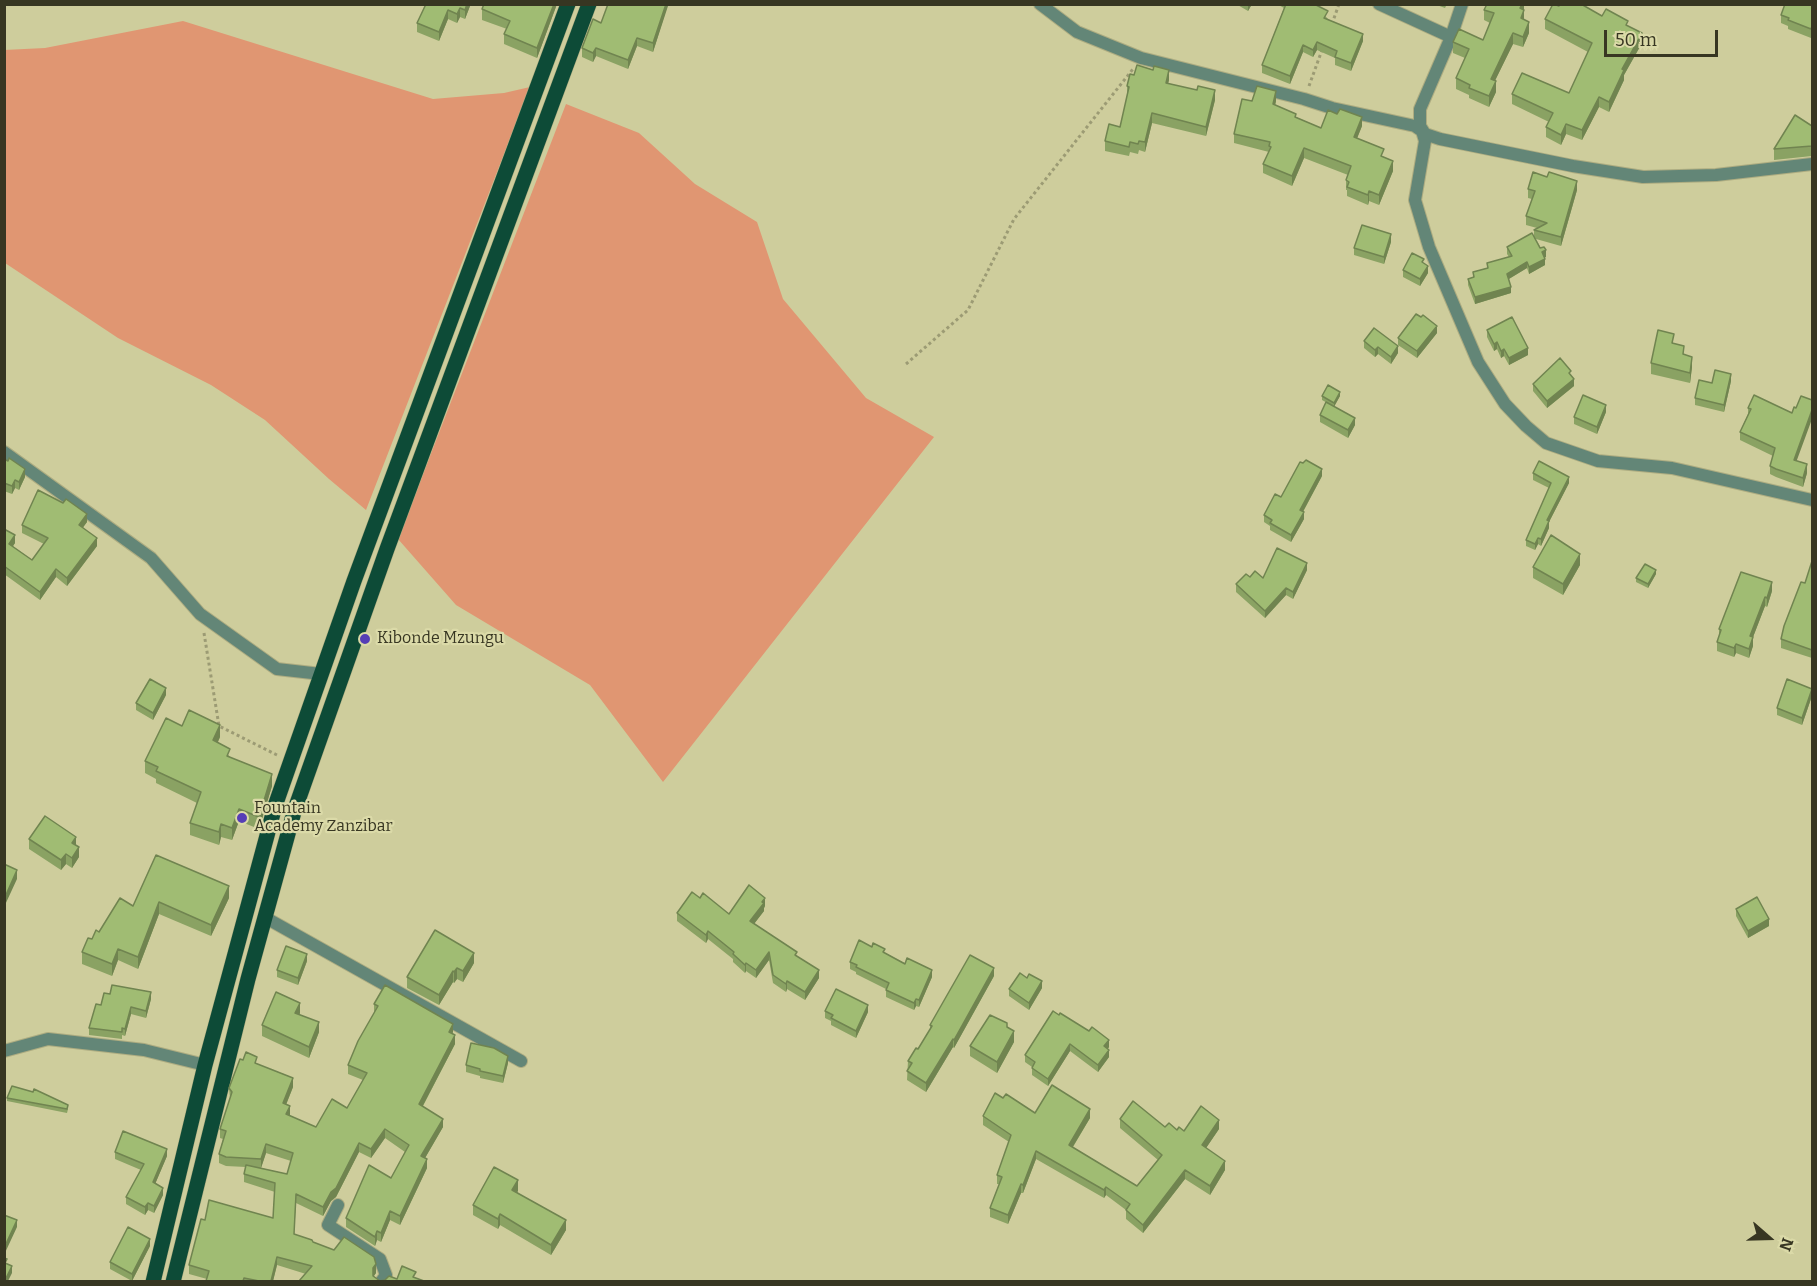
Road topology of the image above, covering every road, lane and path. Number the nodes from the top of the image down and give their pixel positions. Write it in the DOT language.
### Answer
graph roads {
  1 [pos="568,4"];
  2 [pos="589,4"];
  3 [pos="1040,4"];
  4 [pos="1340,4"];
  5 [pos="1379,4"];
  6 [pos="1462,4"];
  7 [pos="1332,26"];
  8 [pos="1451,37"];
  9 [pos="1324,46"];
  10 [pos="1141,58"];
  11 [pos="1304,99"];
  12 [pos="1422,131"];
  13 [pos="1812,164"];
  14 [pos="906,364"];
  15 [pos="4,452"];
  16 [pos="1812,500"];
  17 [pos="200,614"];
  18 [pos="321,674"];
  19 [pos="290,761"];
  20 [pos="266,918"];
  21 [pos="4,1051"];
  22 [pos="521,1061"];
  23 [pos="205,1065"];
  24 [pos="338,1204"];
  25 [pos="153,1281"];
  26 [pos="173,1281"];
  27 [pos="381,1281"];
  1 -- 18 [label="main road"];
  2 -- 20 [label="main road"];
  3 -- 10 [label="street"];
  4 -- 7 [label="path"];
  5 -- 8 [label="street"];
  6 -- 8 [label="street"];
  8 -- 12 [label="street"];
  9 -- 11 [label="path"];
  10 -- 11 [label="street"];
  10 -- 14 [label="path"];
  11 -- 12 [label="street"];
  12 -- 13 [label="street"];
  12 -- 16 [label="street"];
  15 -- 17 [label="street"];
  17 -- 18 [label="street"];
  17 -- 19 [label="path"];
  18 -- 19 [label="main road"];
  19 -- 23 [label="main road"];
  20 -- 22 [label="street"];
  20 -- 26 [label="main road"];
  21 -- 23 [label="street"];
  23 -- 25 [label="main road"];
  24 -- 27 [label="street"];
}
